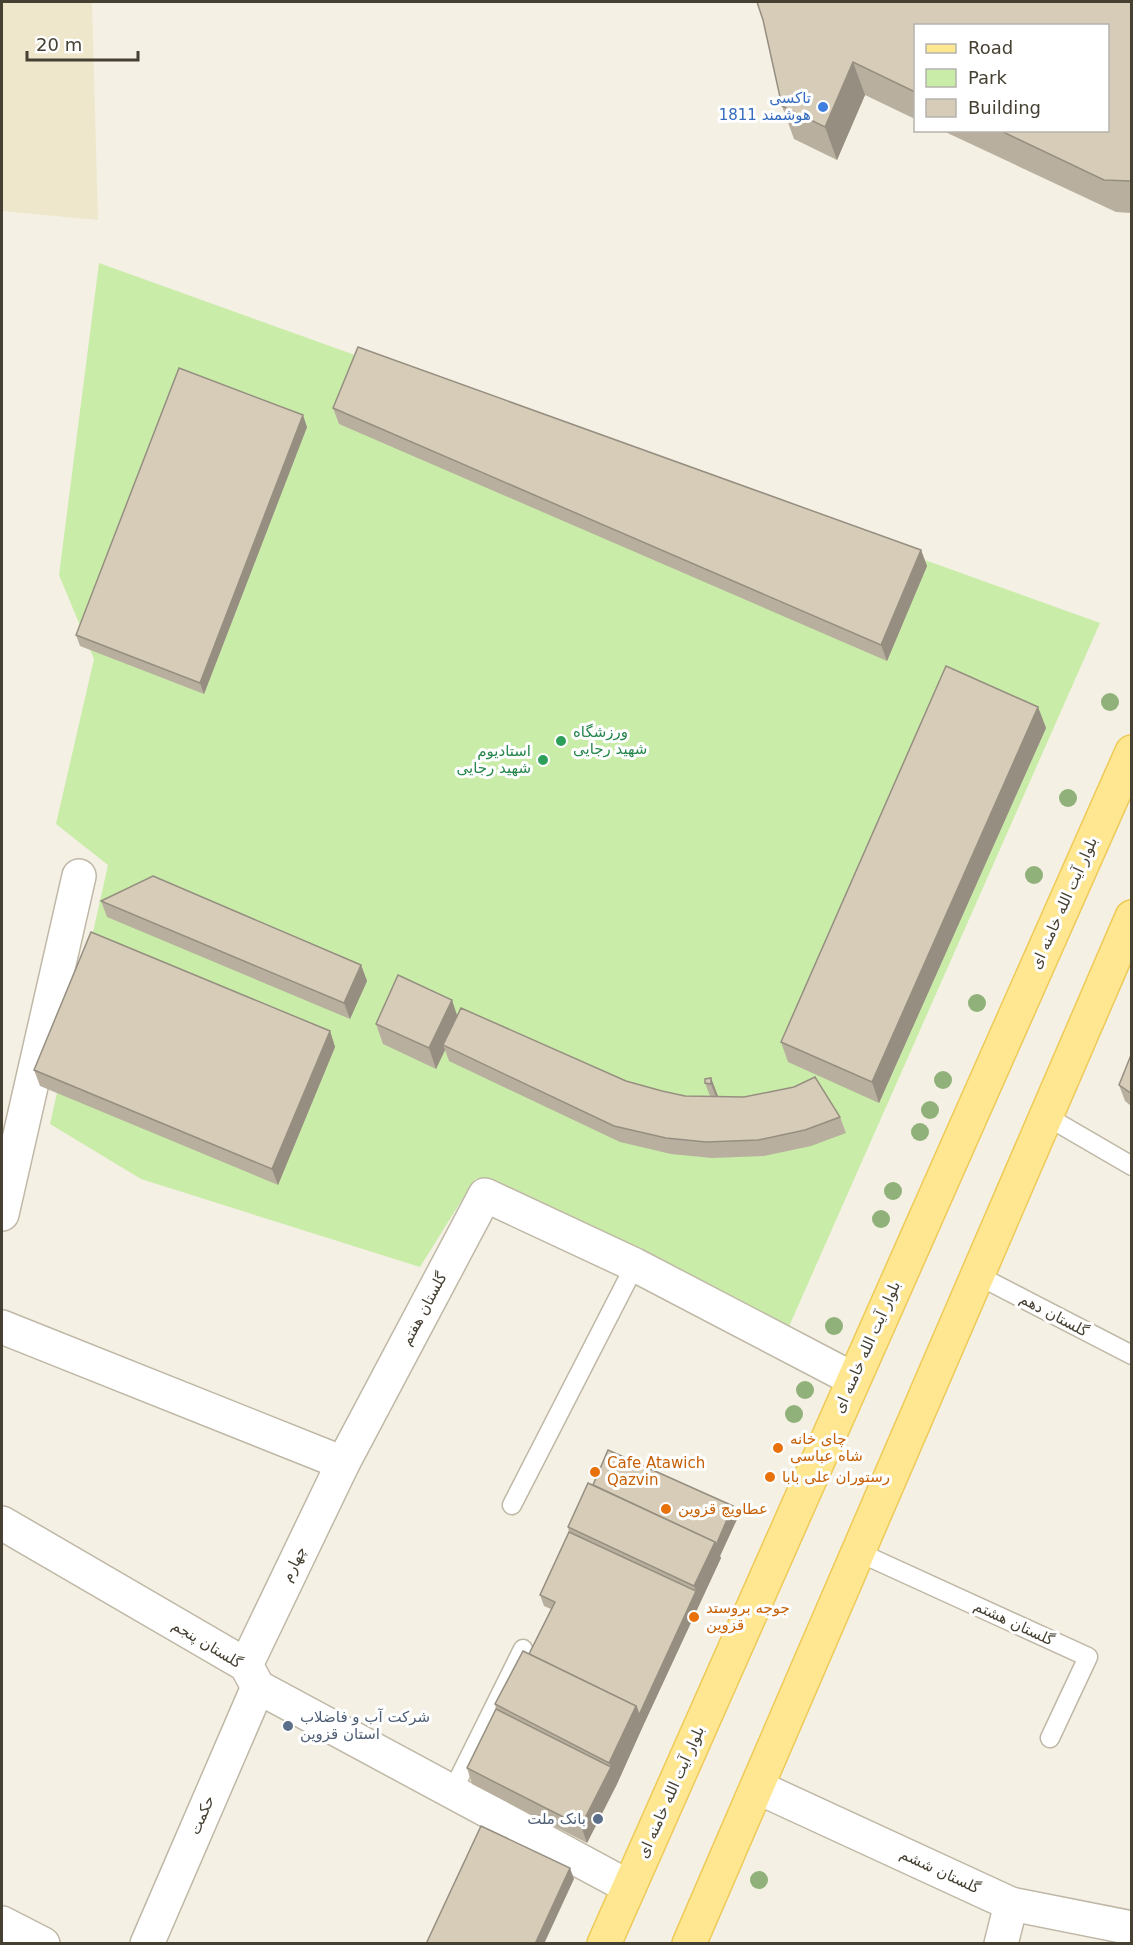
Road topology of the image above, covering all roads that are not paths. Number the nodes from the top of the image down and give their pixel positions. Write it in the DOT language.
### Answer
graph roads {
  1 [pos="1131,752"];
  2 [pos="80,876"];
  3 [pos="1131,917"];
  4 [pos="1046,1116"];
  5 [pos="1131,1166"];
  6 [pos="2,1214"];
  7 [pos="634,1265"];
  8 [pos="977,1275"];
  9 [pos="2,1328"];
  10 [pos="1131,1355"];
  11 [pos="853,1379"];
  12 [pos="343,1463"];
  13 [pos="512,1505"];
  14 [pos="2,1523"];
  15 [pos="858,1552"];
  16 [pos="523,1649"];
  17 [pos="252,1676"];
  18 [pos="1050,1738"];
  19 [pos="757,1787"];
  20 [pos="452,1792"];
  21 [pos="629,1887"];
  22 [pos="1011,1904"];
  23 [pos="2,1923"];
  24 [pos="1131,1928"];
  25 [pos="43,1944"];
  26 [pos="147,1944"];
  27 [pos="604,1944"];
  28 [pos="689,1944"];
  29 [pos="1001,1944"];
  1 -- 11 [label="main road, بلوار آیت الله خامنه ای"];
  2 -- 6 [label="street"];
  3 -- 4 [label="main road"];
  4 -- 5 [label="lane"];
  4 -- 8 [label="main road"];
  7 -- 11 [label="street, گلستان هفتم"];
  7 -- 12 [label="street, گلستان هفتم"];
  7 -- 13 [label="lane"];
  8 -- 10 [label="lane, گلستان دهم"];
  8 -- 15 [label="main road"];
  9 -- 12 [label="street"];
  11 -- 21 [label="main road, بلوار آیت الله خامنه ای"];
  12 -- 17 [label="street, چهارم"];
  14 -- 17 [label="street, گلستان پنجم"];
  15 -- 18 [label="lane, گلستان هشتم"];
  15 -- 19 [label="main road"];
  16 -- 20 [label="lane"];
  17 -- 20 [label="street, گلستان پنجم"];
  17 -- 26 [label="street, حکمت"];
  19 -- 22 [label="street, گلستان ششم"];
  19 -- 28 [label="main road"];
  20 -- 21 [label="street, گلستان پنجم"];
  21 -- 27 [label="main road, بلوار آیت الله خامنه ای"];
  22 -- 24 [label="street, گلستان ششم"];
  22 -- 29 [label="street"];
  23 -- 25 [label="street"];
}
